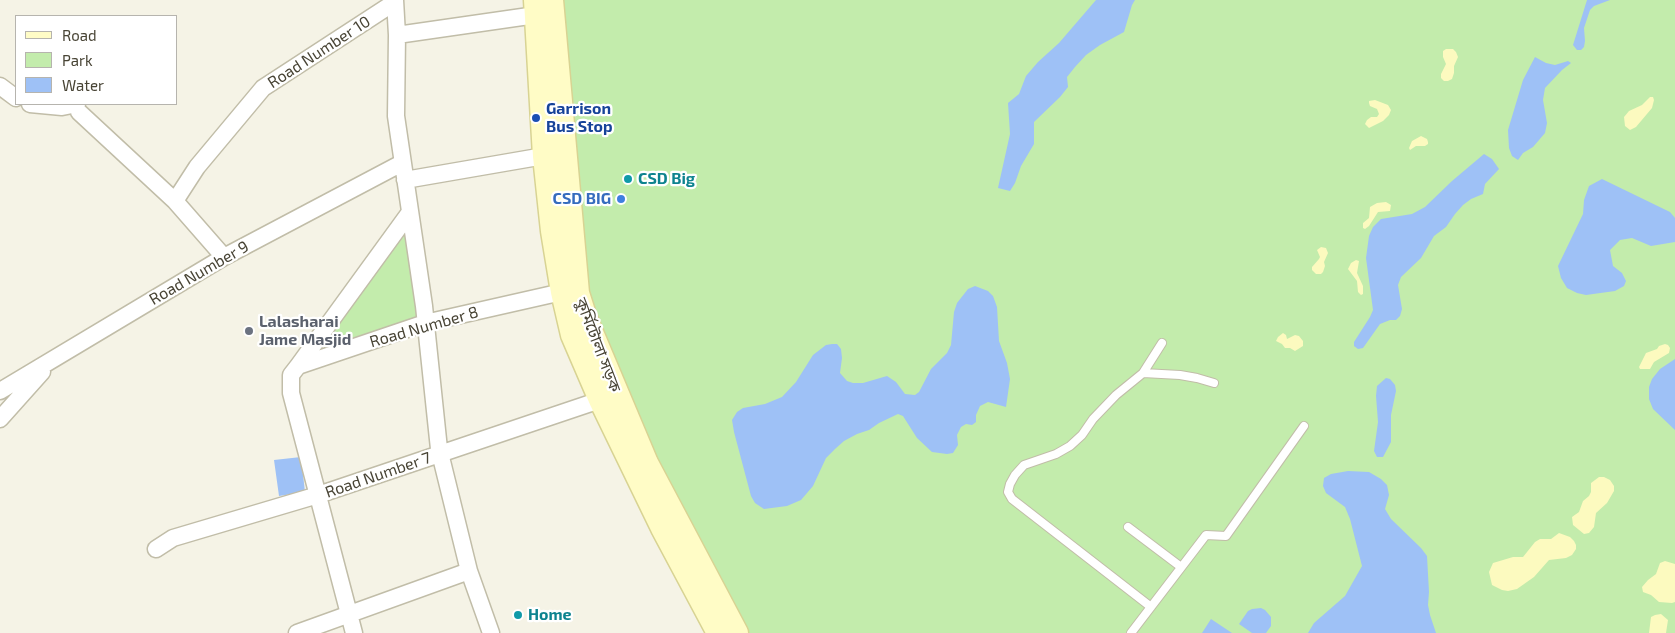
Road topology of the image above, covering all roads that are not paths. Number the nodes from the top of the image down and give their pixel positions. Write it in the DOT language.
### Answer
graph roads {
  1 [pos="395,1"];
  2 [pos="541,5"];
  3 [pos="397,35"];
  4 [pos="0,86"];
  5 [pos="15,97"];
  6 [pos="41,105"];
  7 [pos="78,108"];
  8 [pos="544,156"];
  9 [pos="402,163"];
  10 [pos="405,180"];
  11 [pos="175,201"];
  12 [pos="410,212"];
  13 [pos="224,257"];
  14 [pos="562,292"];
  15 [pos="426,323"];
  16 [pos="1162,343"];
  17 [pos="52,360"];
  18 [pos="298,366"];
  19 [pos="1143,373"];
  20 [pos="1214,383"];
  21 [pos="0,391"];
  22 [pos="600,400"];
  23 [pos="0,419"];
  24 [pos="1304,426"];
  25 [pos="441,454"];
  26 [pos="318,495"];
  27 [pos="1128,527"];
  28 [pos="156,549"];
  29 [pos="1181,567"];
  30 [pos="469,571"];
  31 [pos="1151,607"];
  32 [pos="348,614"];
  33 [pos="297,633"];
  34 [pos="354,633"];
  35 [pos="491,633"];
  36 [pos="718,633"];
  37 [pos="736,633"];
  38 [pos="1132,633"];
  1 -- 3 [label="street"];
  1 -- 11 [label="street, Road Number 10"];
  2 -- 3 [label="street, Road Number 10"];
  2 -- 8 [label="main road, কুর্মিটোলা সড়ক"];
  2 -- 37 [label="main road, কুর্মিটোলা সড়ক"];
  3 -- 9 [label="street"];
  4 -- 5 [label="street"];
  6 -- 7 [label="street"];
  7 -- 11 [label="street"];
  8 -- 10 [label="street"];
  8 -- 14 [label="main road, কুর্মিটোলা সড়ক"];
  9 -- 10 [label="street"];
  9 -- 13 [label="street, Road Number 9"];
  10 -- 12 [label="street"];
  11 -- 13 [label="street"];
  12 -- 15 [label="street"];
  12 -- 18 [label="street"];
  13 -- 17 [label="street, Road Number 9"];
  14 -- 15 [label="street, Road Number 8"];
  14 -- 22 [label="main road, কুর্মিটোলা সড়ক"];
  15 -- 18 [label="street, Road Number 8"];
  15 -- 25 [label="street"];
  16 -- 19 [label="lane"];
  17 -- 21 [label="street, Road Number 9"];
  17 -- 23 [label="street"];
  18 -- 26 [label="street"];
  19 -- 20 [label="lane"];
  19 -- 31 [label="lane"];
  22 -- 25 [label="street, Road Number 7"];
  22 -- 36 [label="main road, কুর্মিটোলা সড়ক"];
  24 -- 29 [label="lane"];
  25 -- 26 [label="street, Road Number 7"];
  25 -- 30 [label="street"];
  26 -- 28 [label="street, Road Number 7"];
  26 -- 32 [label="street"];
  27 -- 29 [label="lane"];
  29 -- 31 [label="lane"];
  30 -- 32 [label="street"];
  30 -- 35 [label="street"];
  31 -- 38 [label="lane"];
  32 -- 33 [label="street"];
  32 -- 34 [label="street"];
}
